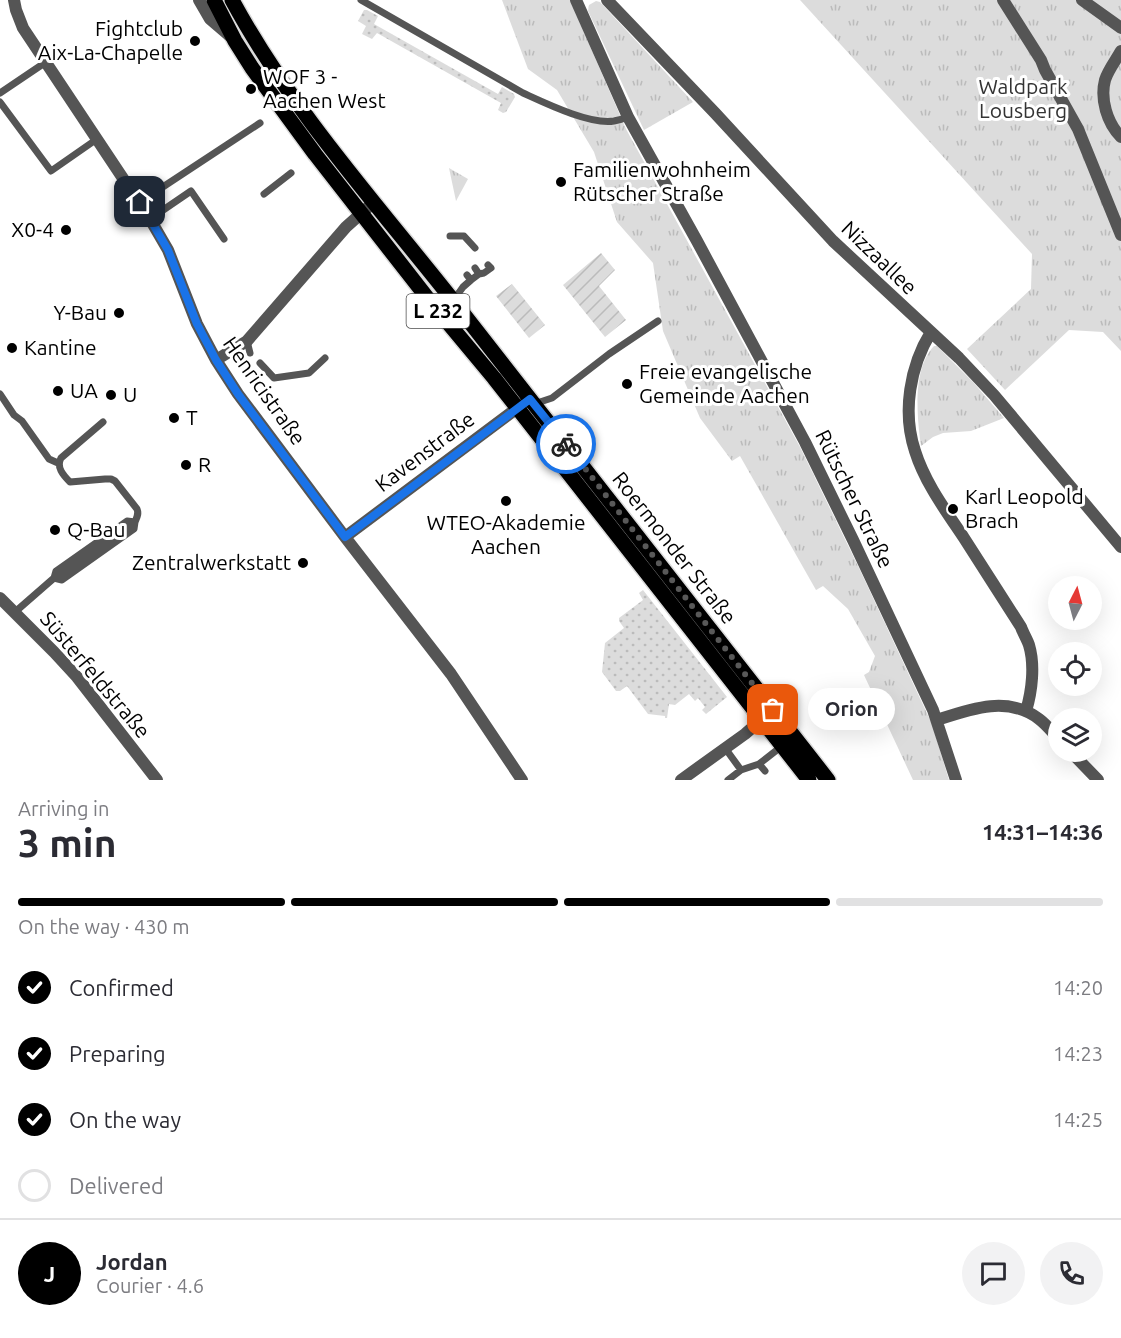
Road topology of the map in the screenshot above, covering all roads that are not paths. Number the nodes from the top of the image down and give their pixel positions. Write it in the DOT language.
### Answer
graph roads {
  1 [pos="14,0"];
  2 [pos="200,0"];
  3 [pos="214,0"];
  4 [pos="232,0"];
  5 [pos="361,0"];
  6 [pos="578,0"];
  7 [pos="607,0"];
  8 [pos="1003,0"];
  9 [pos="1082,0"];
  10 [pos="1121,28"];
  11 [pos="235,41"];
  12 [pos="1121,51"];
  13 [pos="46,62"];
  14 [pos="0,93"];
  15 [pos="0,102"];
  16 [pos="628,117"];
  17 [pos="260,123"];
  18 [pos="1121,137"];
  19 [pos="97,139"];
  20 [pos="291,173"];
  21 [pos="264,194"];
  22 [pos="140,202"];
  23 [pos="374,202"];
  24 [pos="360,213"];
  25 [pos="150,219"];
  26 [pos="1121,236"];
  27 [pos="450,237"];
  28 [pos="224,239"];
  29 [pos="475,248"];
  30 [pos="488,265"];
  31 [pos="453,301"];
  32 [pos="658,321"];
  33 [pos="931,332"];
  34 [pos="247,340"];
  35 [pos="250,353"];
  36 [pos="325,358"];
  37 [pos="216,360"];
  38 [pos="260,363"];
  39 [pos="0,394"];
  40 [pos="527,404"];
  41 [pos="103,422"];
  42 [pos="572,422"];
  43 [pos="563,441"];
  44 [pos="58,463"];
  45 [pos="345,537"];
  46 [pos="1121,547"];
  47 [pos="0,598"];
  48 [pos="15,612"];
  49 [pos="1026,711"];
  50 [pos="768,715"];
  51 [pos="937,720"];
  52 [pos="1048,728"];
  53 [pos="782,746"];
  54 [pos="725,748"];
  55 [pos="1081,762"];
  56 [pos="759,764"];
  57 [pos="741,770"];
  58 [pos="765,771"];
  59 [pos="688,778"];
  60 [pos="803,778"];
  61 [pos="157,780"];
  62 [pos="522,780"];
  63 [pos="728,780"];
  64 [pos="828,780"];
  65 [pos="956,780"];
  66 [pos="1098,780"];
  1 -- 13 [label="street, Henricistraße"];
  2 -- 11 [label="street, Roermonder Straße"];
  3 -- 11 [label="main road, Roermonder Straße / L 232"];
  4 -- 23 [label="main road, Roermonder Straße / L 232"];
  5 -- 16 [label="lane"];
  6 -- 16 [label="street, Rütscher Straße"];
  7 -- 33 [label="street, Nizzaallee"];
  8 -- 26 [label="street"];
  9 -- 10 [label="street"];
  11 -- 24 [label="main road, Roermonder Straße / L 232"];
  12 -- 18 [label="street"];
  13 -- 14 [label="lane"];
  13 -- 19 [label="street, Henricistraße"];
  15 -- 19 [label="lane"];
  16 -- 51 [label="street, Rütscher Straße"];
  17 -- 22 [label="lane"];
  19 -- 22 [label="street, Henricistraße"];
  20 -- 21 [label="lane"];
  22 -- 25 [label="street, Henricistraße"];
  23 -- 24 [label="street"];
  23 -- 31 [label="main road, Roermonder Straße / L 232"];
  24 -- 34 [label="street"];
  24 -- 40 [label="main road, Roermonder Straße / L 232"];
  25 -- 28 [label="lane"];
  25 -- 37 [label="street, Henricistraße"];
  27 -- 29 [label="lane"];
  30 -- 31 [label="lane"];
  31 -- 40 [label="main road, Roermonder Straße / L 232"];
  32 -- 40 [label="lane"];
  33 -- 46 [label="street, Nizzaallee"];
  33 -- 49 [label="street"];
  34 -- 35 [label="lane"];
  34 -- 37 [label="street"];
  36 -- 38 [label="lane"];
  37 -- 45 [label="street, Henricistraße"];
  39 -- 44 [label="lane"];
  40 -- 43 [label="main road, Roermonder Straße / L 232"];
  40 -- 45 [label="street, Kavenstraße"];
  40 -- 50 [label="main road, Roermonder Straße / L 232"];
  41 -- 44 [label="lane"];
  42 -- 43 [label="lane"];
  43 -- 50 [label="main road, Roermonder Straße / L 232"];
  44 -- 48 [label="lane"];
  45 -- 62 [label="street, Henricistraße"];
  47 -- 48 [label="street, Süsterfeldstraße"];
  48 -- 61 [label="street, Süsterfeldstraße"];
  49 -- 51 [label="street"];
  49 -- 52 [label="street"];
  50 -- 53 [label="main road, Roermonder Straße / L 232"];
  50 -- 54 [label="street"];
  50 -- 64 [label="main road, Roermonder Straße / L 232"];
  51 -- 65 [label="street, Rütscher Straße"];
  53 -- 56 [label="lane"];
  53 -- 60 [label="main road, Roermonder Straße / L 232"];
  54 -- 57 [label="lane"];
  54 -- 59 [label="street"];
  55 -- 66 [label="street"];
  56 -- 57 [label="lane"];
  56 -- 58 [label="lane"];
  57 -- 63 [label="lane"];
}
